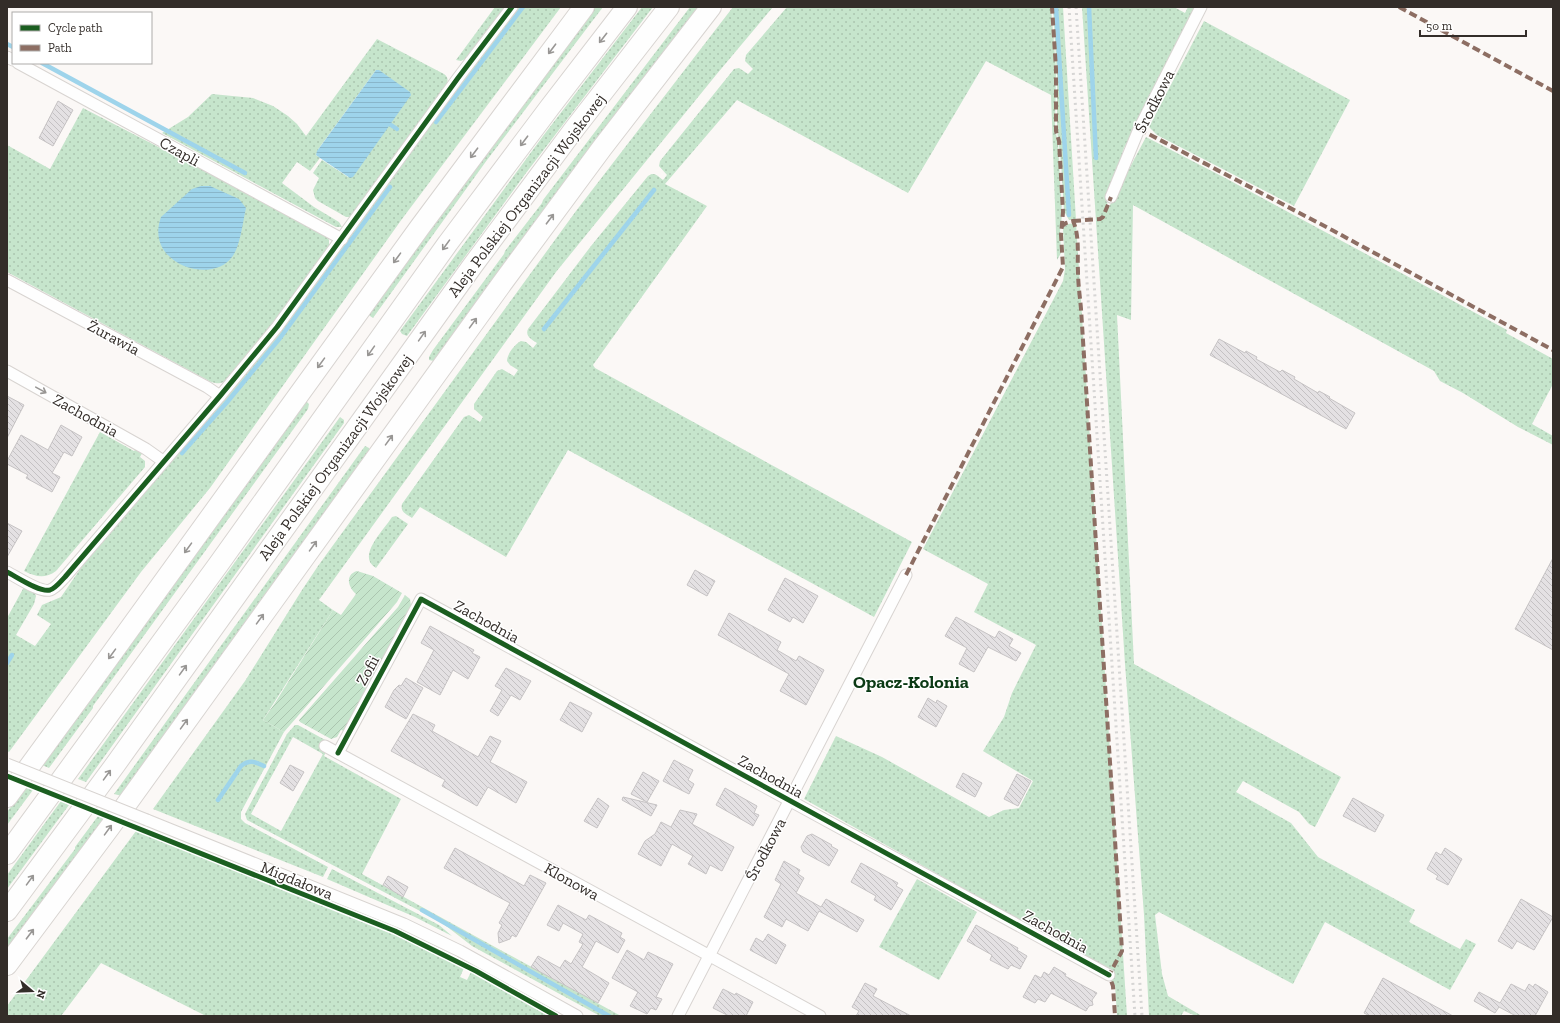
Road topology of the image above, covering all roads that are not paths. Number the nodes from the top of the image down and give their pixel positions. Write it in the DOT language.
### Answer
graph roads {
  1 [pos="512,7"];
  2 [pos="584,7"];
  3 [pos="627,7"];
  4 [pos="669,7"];
  5 [pos="712,7"];
  6 [pos="1201,7"];
  7 [pos="20,64"];
  8 [pos="1111,197"];
  9 [pos="342,239"];
  10 [pos="7,280"];
  11 [pos="7,372"];
  12 [pos="220,396"];
  13 [pos="163,462"];
  14 [pos="7,572"];
  15 [pos="906,576"];
  16 [pos="421,599"];
  17 [pos="325,746"];
  18 [pos="338,753"];
  19 [pos="7,764"];
  20 [pos="7,797"];
  21 [pos="790,801"];
  22 [pos="7,854"];
  23 [pos="7,911"];
  24 [pos="710,956"];
  25 [pos="7,965"];
  26 [pos="1109,976"];
  27 [pos="577,1016"];
  28 [pos="678,1016"];
  29 [pos="820,1016"];
  1 -- 9 [label="street"];
  2 -- 20 [label="highway, one-way"];
  3 -- 22 [label="highway, Aleja Polskiej Organizacji Wojskowej, one-way"];
  23 -- 4 [label="highway, Aleja Polskiej Organizacji Wojskowej, one-way"];
  25 -- 5 [label="highway, one-way"];
  6 -- 8 [label="street, Środkowa"];
  7 -- 9 [label="street, Czapli"];
  9 -- 12 [label="street"];
  10 -- 12 [label="street, Żurawia"];
  11 -- 13 [label="street, Zachodnia, one-way"];
  12 -- 13 [label="street"];
  13 -- 14 [label="street"];
  15 -- 21 [label="street, Środkowa"];
  16 -- 18 [label="street, Zofii"];
  16 -- 21 [label="street, Zachodnia"];
  17 -- 18 [label="street, Klonowa"];
  18 -- 24 [label="street, Klonowa"];
  19 -- 27 [label="street, Migdałowa, bridge"];
  21 -- 24 [label="street, Środkowa"];
  21 -- 26 [label="street, Zachodnia"];
  24 -- 28 [label="street, Środkowa"];
  24 -- 29 [label="street, Klonowa"];
}
